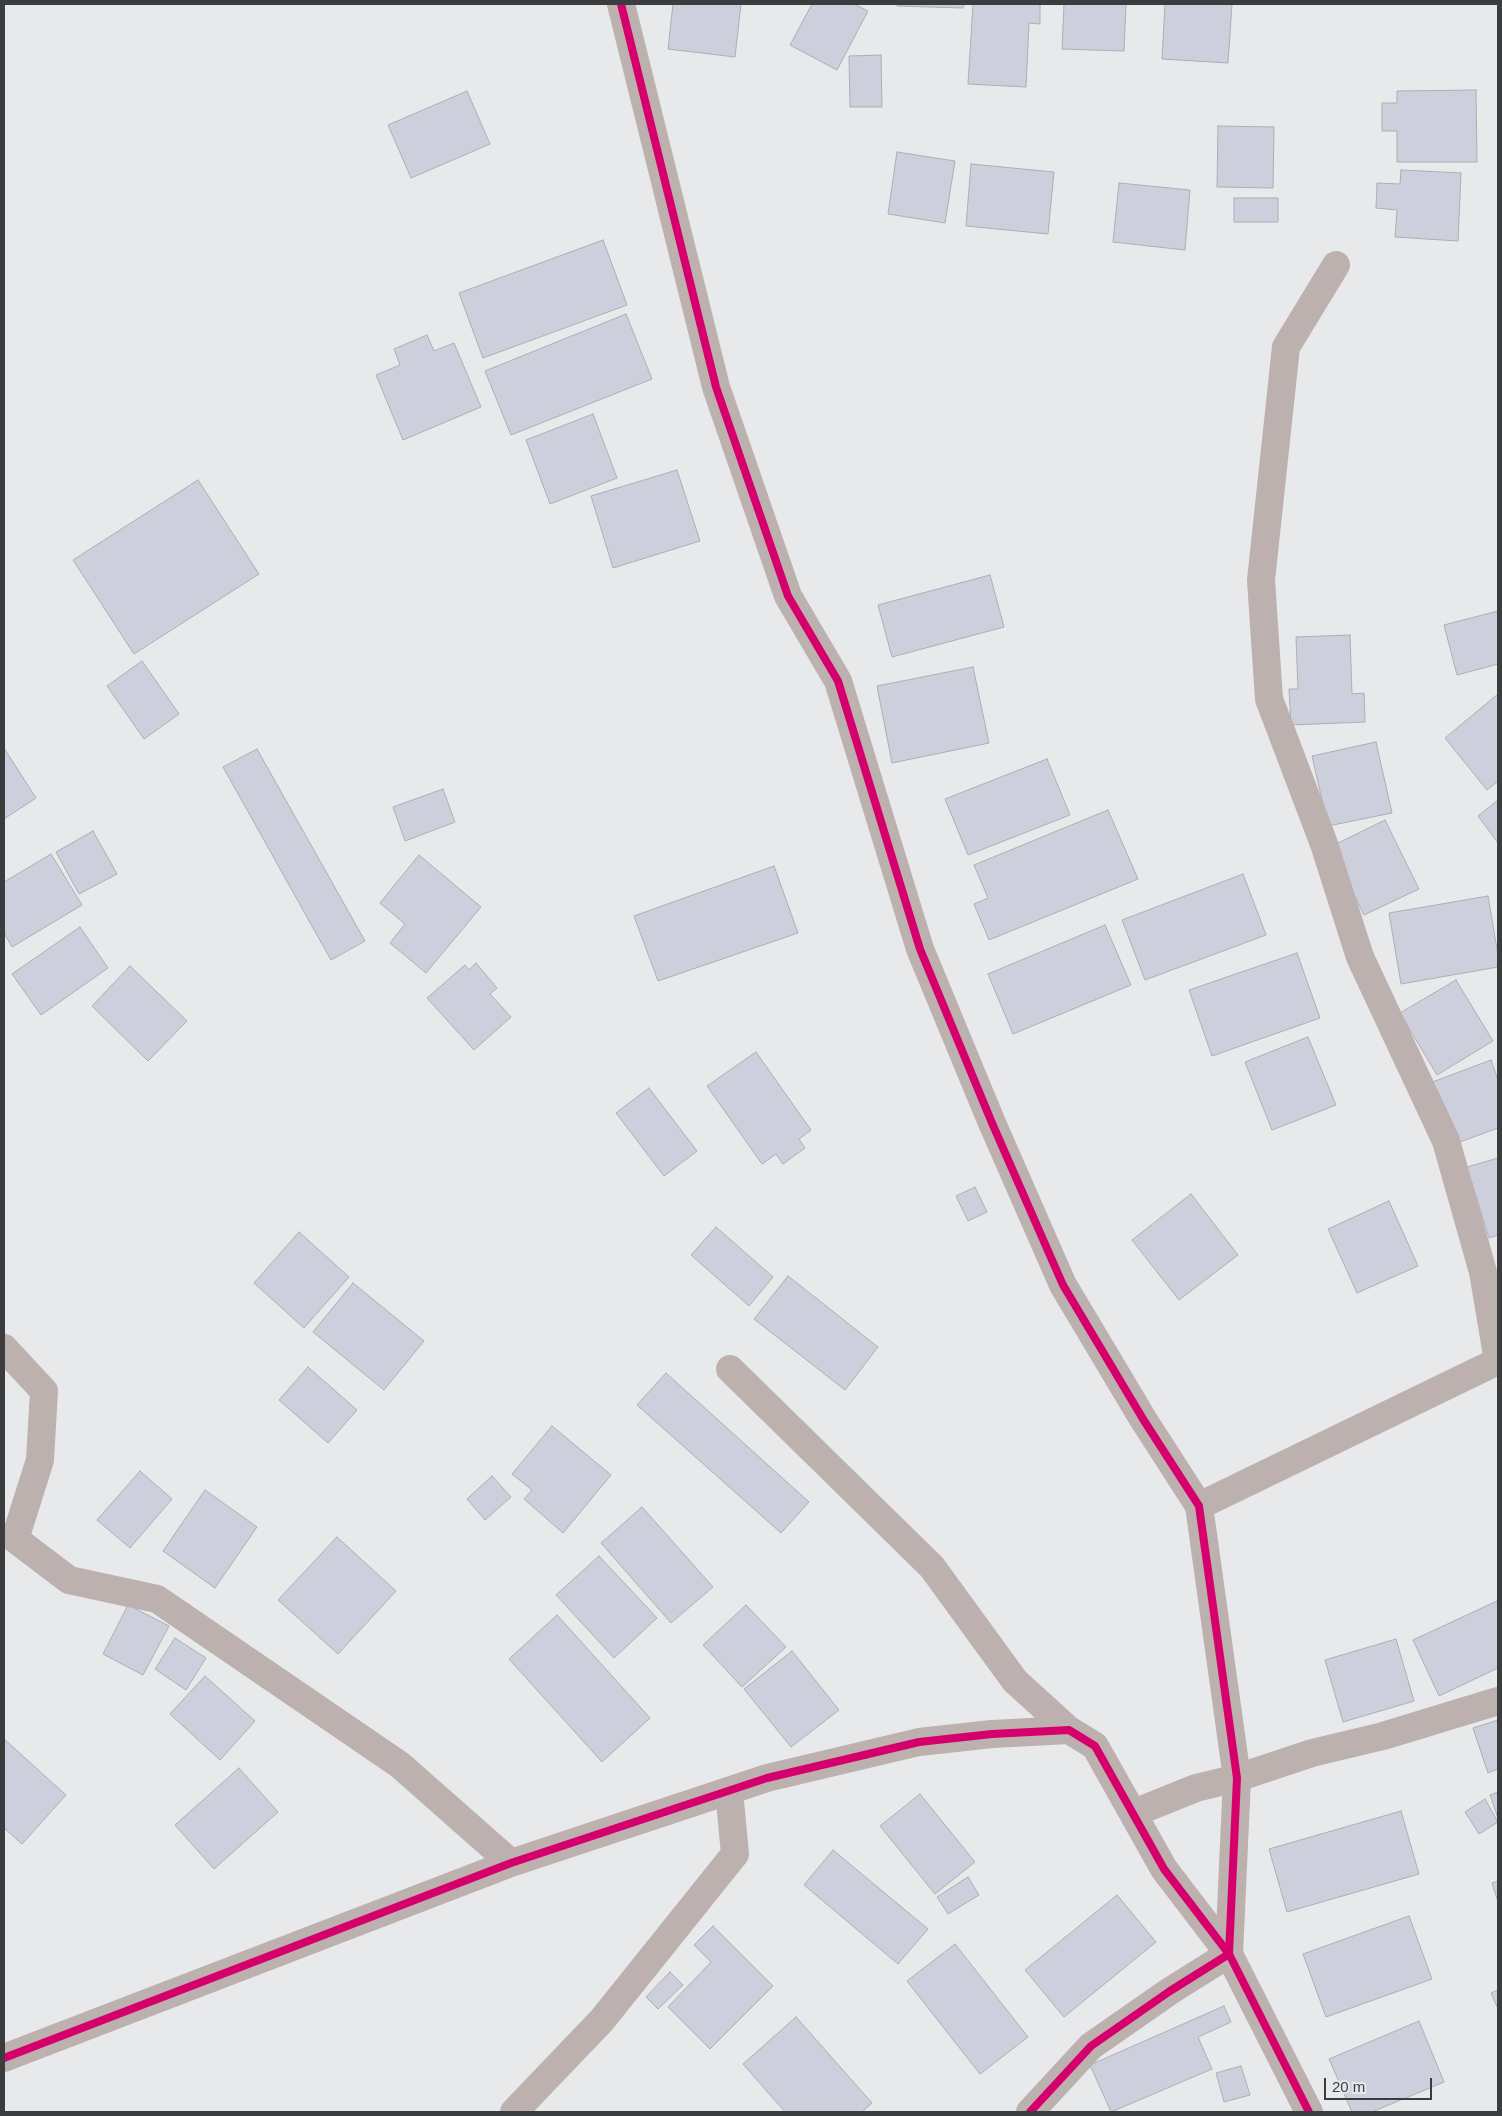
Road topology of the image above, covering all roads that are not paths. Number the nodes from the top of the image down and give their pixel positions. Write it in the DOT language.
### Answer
graph roads {
  1 [pos="621,4"];
  2 [pos="1336,265"];
  3 [pos="4,1348"];
  4 [pos="1498,1361"];
  5 [pos="730,1369"];
  6 [pos="1199,1506"];
  7 [pos="1498,1702"];
  8 [pos="1069,1730"];
  9 [pos="1237,1778"];
  10 [pos="730,1791"];
  11 [pos="1134,1813"];
  12 [pos="511,1863"];
  13 [pos="1229,1954"];
  14 [pos="4,2058"];
  15 [pos="514,2112"];
  16 [pos="1030,2112"];
  17 [pos="1309,2112"];
  1 -- 6 [label="street"];
  2 -- 4 [label="street"];
  3 -- 12 [label="street"];
  4 -- 6 [label="street"];
  5 -- 8 [label="street"];
  6 -- 9 [label="street"];
  7 -- 9 [label="street"];
  8 -- 10 [label="street"];
  8 -- 11 [label="street"];
  9 -- 11 [label="street"];
  9 -- 13 [label="street"];
  10 -- 12 [label="street"];
  10 -- 15 [label="street"];
  11 -- 13 [label="street"];
  12 -- 14 [label="street"];
  13 -- 16 [label="street"];
  13 -- 17 [label="street"];
}
